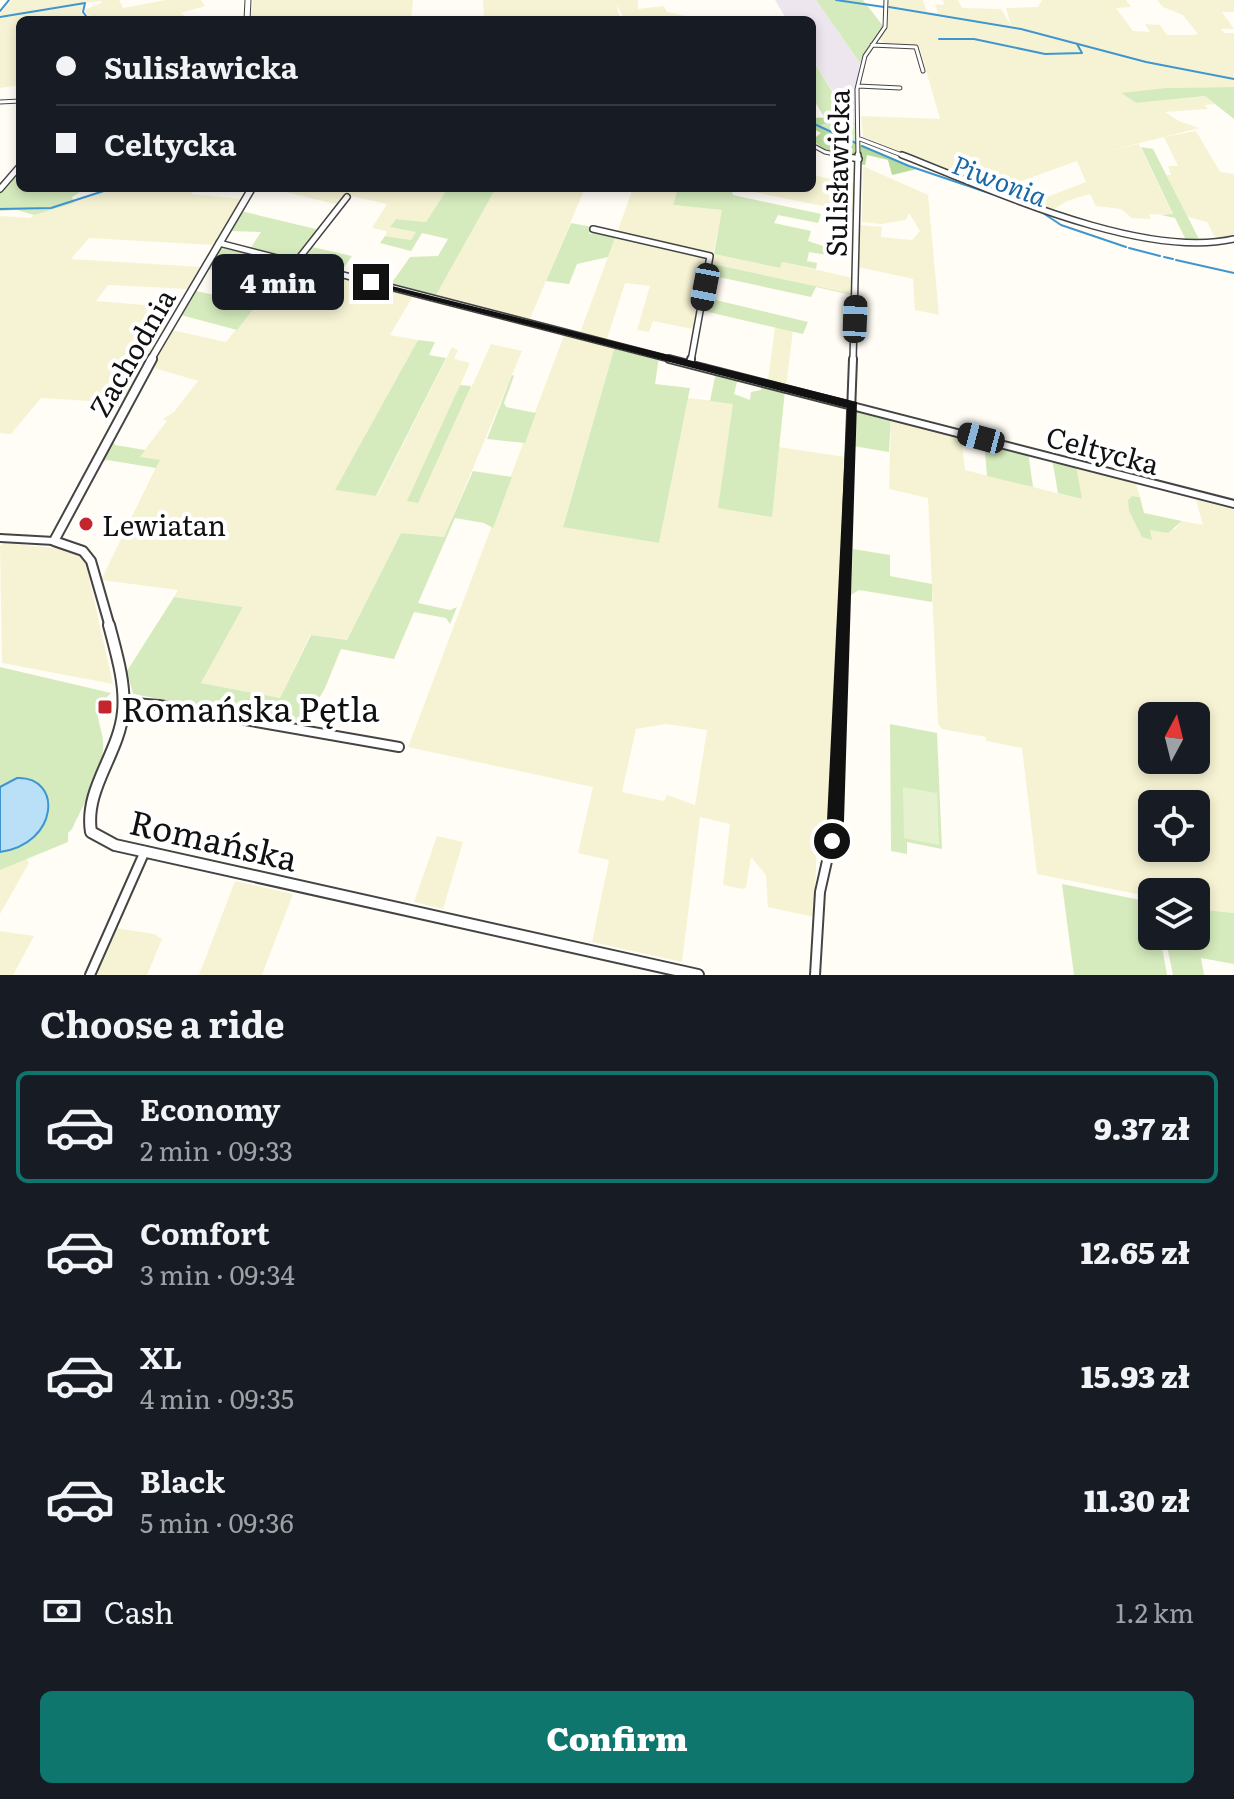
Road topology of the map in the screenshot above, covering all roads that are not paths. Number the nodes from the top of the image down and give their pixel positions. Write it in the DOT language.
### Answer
graph roads {
  1 [pos="886,0"];
  2 [pos="872,45"];
  3 [pos="923,71"];
  4 [pos="858,86"];
  5 [pos="900,88"];
  6 [pos="860,139"];
  7 [pos="816,147"];
  8 [pos="859,159"];
  9 [pos="16,171"];
  10 [pos="0,189"];
  11 [pos="250,192"];
  12 [pos="347,197"];
  13 [pos="593,229"];
  14 [pos="1234,239"];
  15 [pos="219,243"];
  16 [pos="296,262"];
  17 [pos="690,364"];
  18 [pos="853,405"];
  19 [pos="1234,504"];
  20 [pos="0,538"];
  21 [pos="54,541"];
  22 [pos="123,702"];
  23 [pos="399,747"];
  24 [pos="145,851"];
  25 [pos="90,975"];
  26 [pos="698,975"];
  27 [pos="815,975"];
  1 -- 2 [label="street, Sulisławicka"];
  2 -- 3 [label="street"];
  2 -- 4 [label="street, Sulisławicka"];
  4 -- 5 [label="street"];
  4 -- 6 [label="street, Sulisławicka"];
  6 -- 8 [label="street, Sulisławicka"];
  6 -- 14 [label="street"];
  7 -- 8 [label="street"];
  8 -- 18 [label="street, Sulisławicka"];
  9 -- 10 [label="street"];
  11 -- 15 [label="street, Zachodnia"];
  12 -- 16 [label="street"];
  13 -- 17 [label="street"];
  15 -- 16 [label="street, Celtycka"];
  15 -- 21 [label="street, Zachodnia"];
  16 -- 17 [label="street, Celtycka"];
  17 -- 18 [label="street, Celtycka"];
  18 -- 19 [label="street, Celtycka"];
  18 -- 27 [label="street, Sulisławicka"];
  20 -- 21 [label="street, Romańska"];
  21 -- 22 [label="street, Romańska"];
  22 -- 23 [label="street"];
  22 -- 24 [label="street, Romańska"];
  24 -- 25 [label="street"];
  24 -- 26 [label="street, Romańska"];
}
